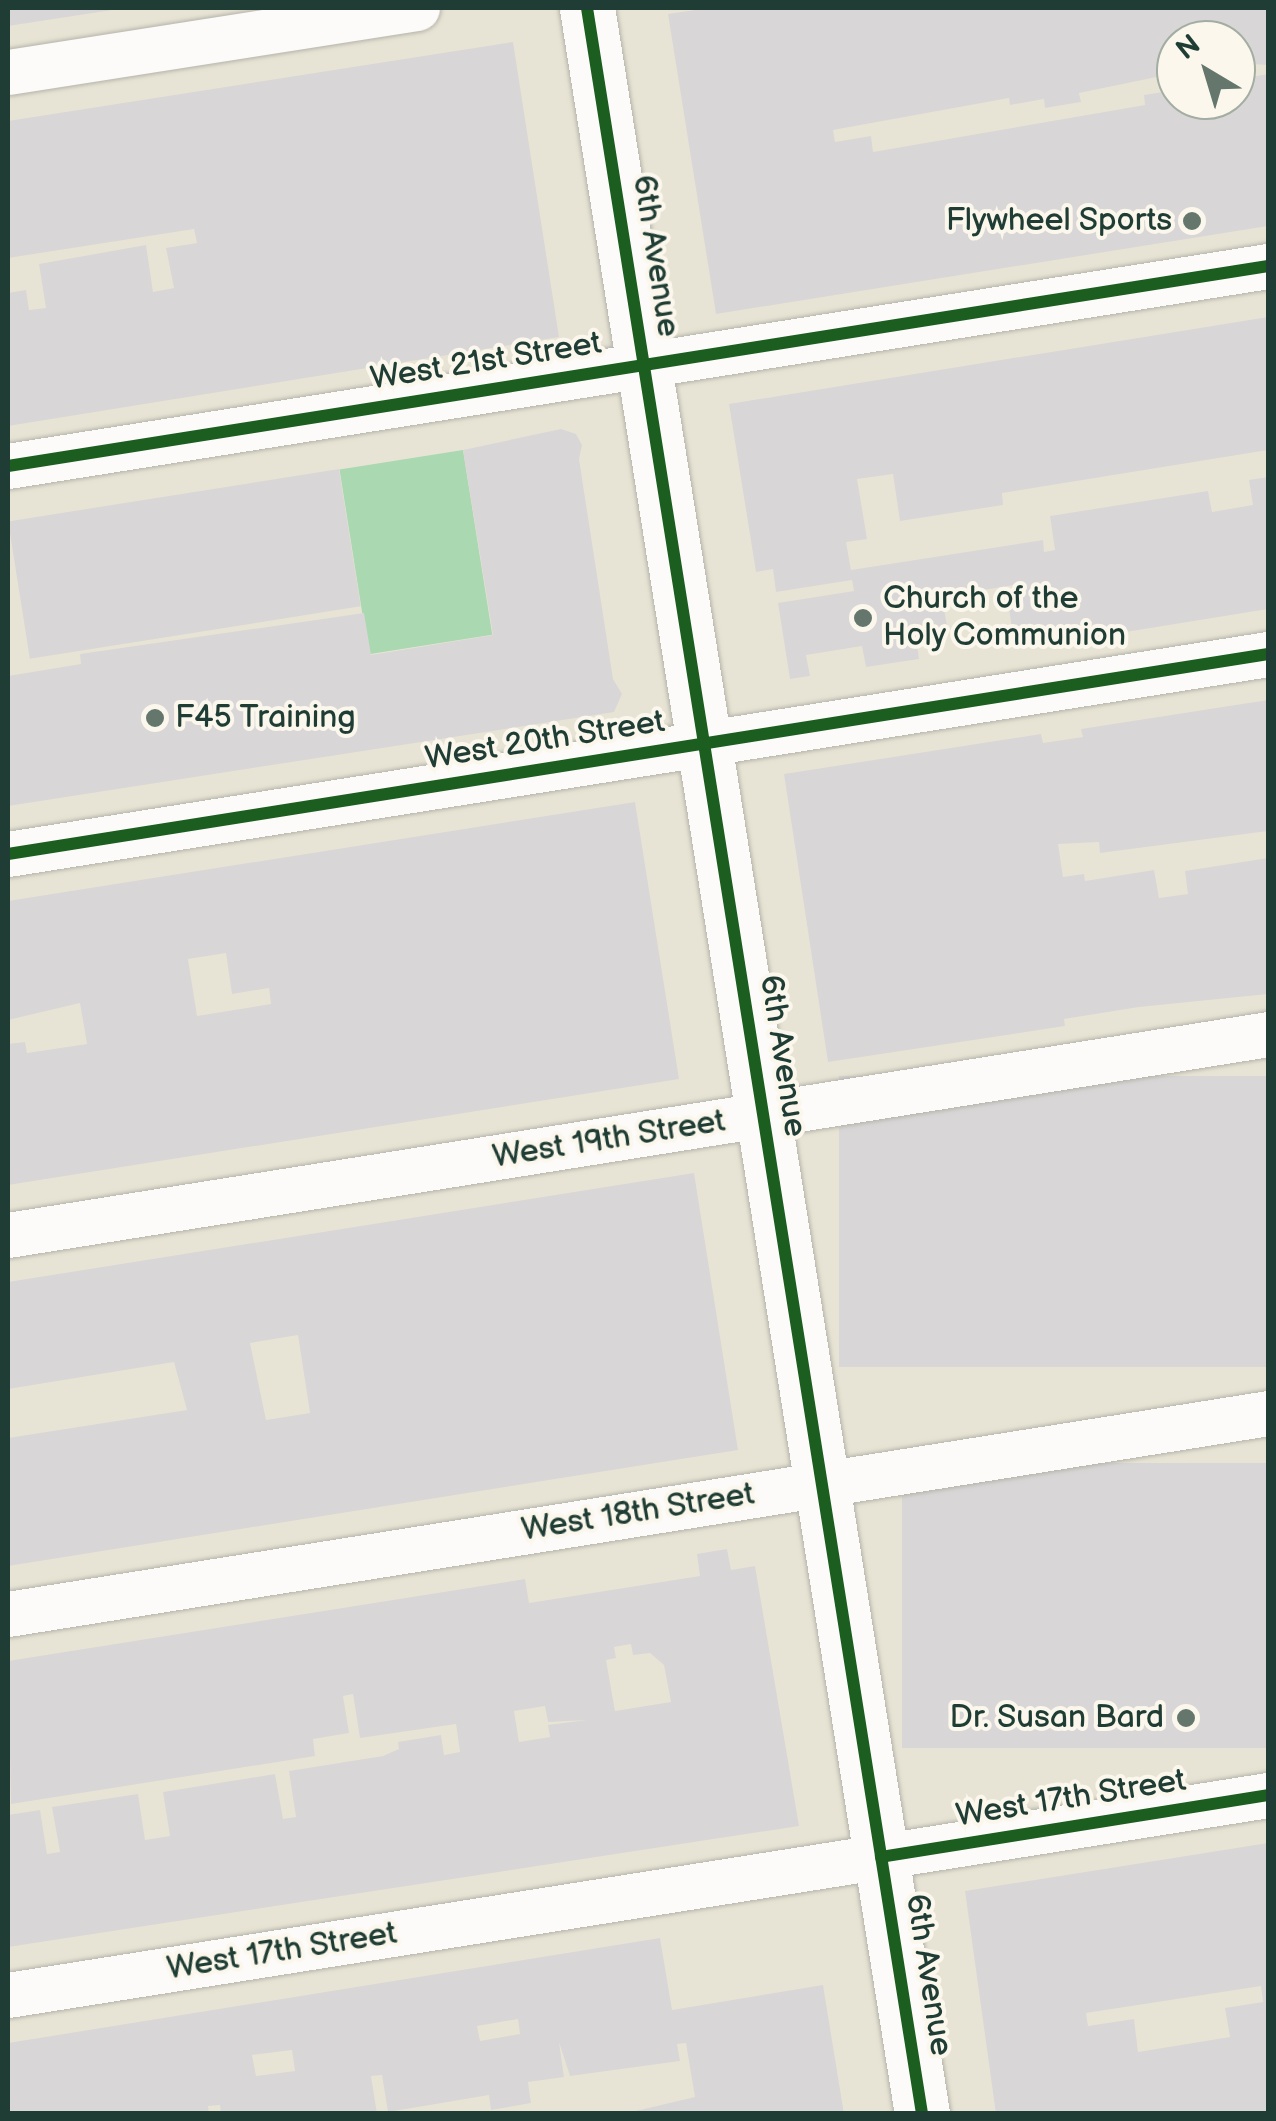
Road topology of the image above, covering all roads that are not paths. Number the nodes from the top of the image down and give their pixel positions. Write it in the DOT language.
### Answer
graph roads {
  1 [pos="418,8"];
  2 [pos="587,8"];
  3 [pos="8,72"];
  4 [pos="1268,266"];
  5 [pos="644,364"];
  6 [pos="8,466"];
  7 [pos="1268,654"];
  8 [pos="704,744"];
  9 [pos="8,854"];
  10 [pos="1268,1034"];
  11 [pos="764,1116"];
  12 [pos="8,1235"];
  13 [pos="1268,1413"];
  14 [pos="822,1484"];
  15 [pos="8,1614"];
  16 [pos="1268,1796"];
  17 [pos="882,1857"];
  18 [pos="8,1995"];
  19 [pos="922,2114"];
  1 -- 3 [label="street"];
  2 -- 5 [label="main road, 6th Avenue"];
  4 -- 5 [label="street, West 21st Street"];
  5 -- 6 [label="street, West 21st Street"];
  5 -- 8 [label="main road, 6th Avenue"];
  7 -- 8 [label="street, West 20th Street"];
  8 -- 9 [label="street, West 20th Street"];
  8 -- 11 [label="main road, 6th Avenue"];
  10 -- 11 [label="street, West 19th Street"];
  11 -- 12 [label="street, West 19th Street"];
  11 -- 14 [label="main road, 6th Avenue"];
  13 -- 14 [label="street, West 18th Street"];
  14 -- 15 [label="street, West 18th Street"];
  14 -- 17 [label="main road, 6th Avenue"];
  16 -- 17 [label="street, West 17th Street"];
  17 -- 18 [label="street, West 17th Street"];
  17 -- 19 [label="main road, 6th Avenue"];
}
